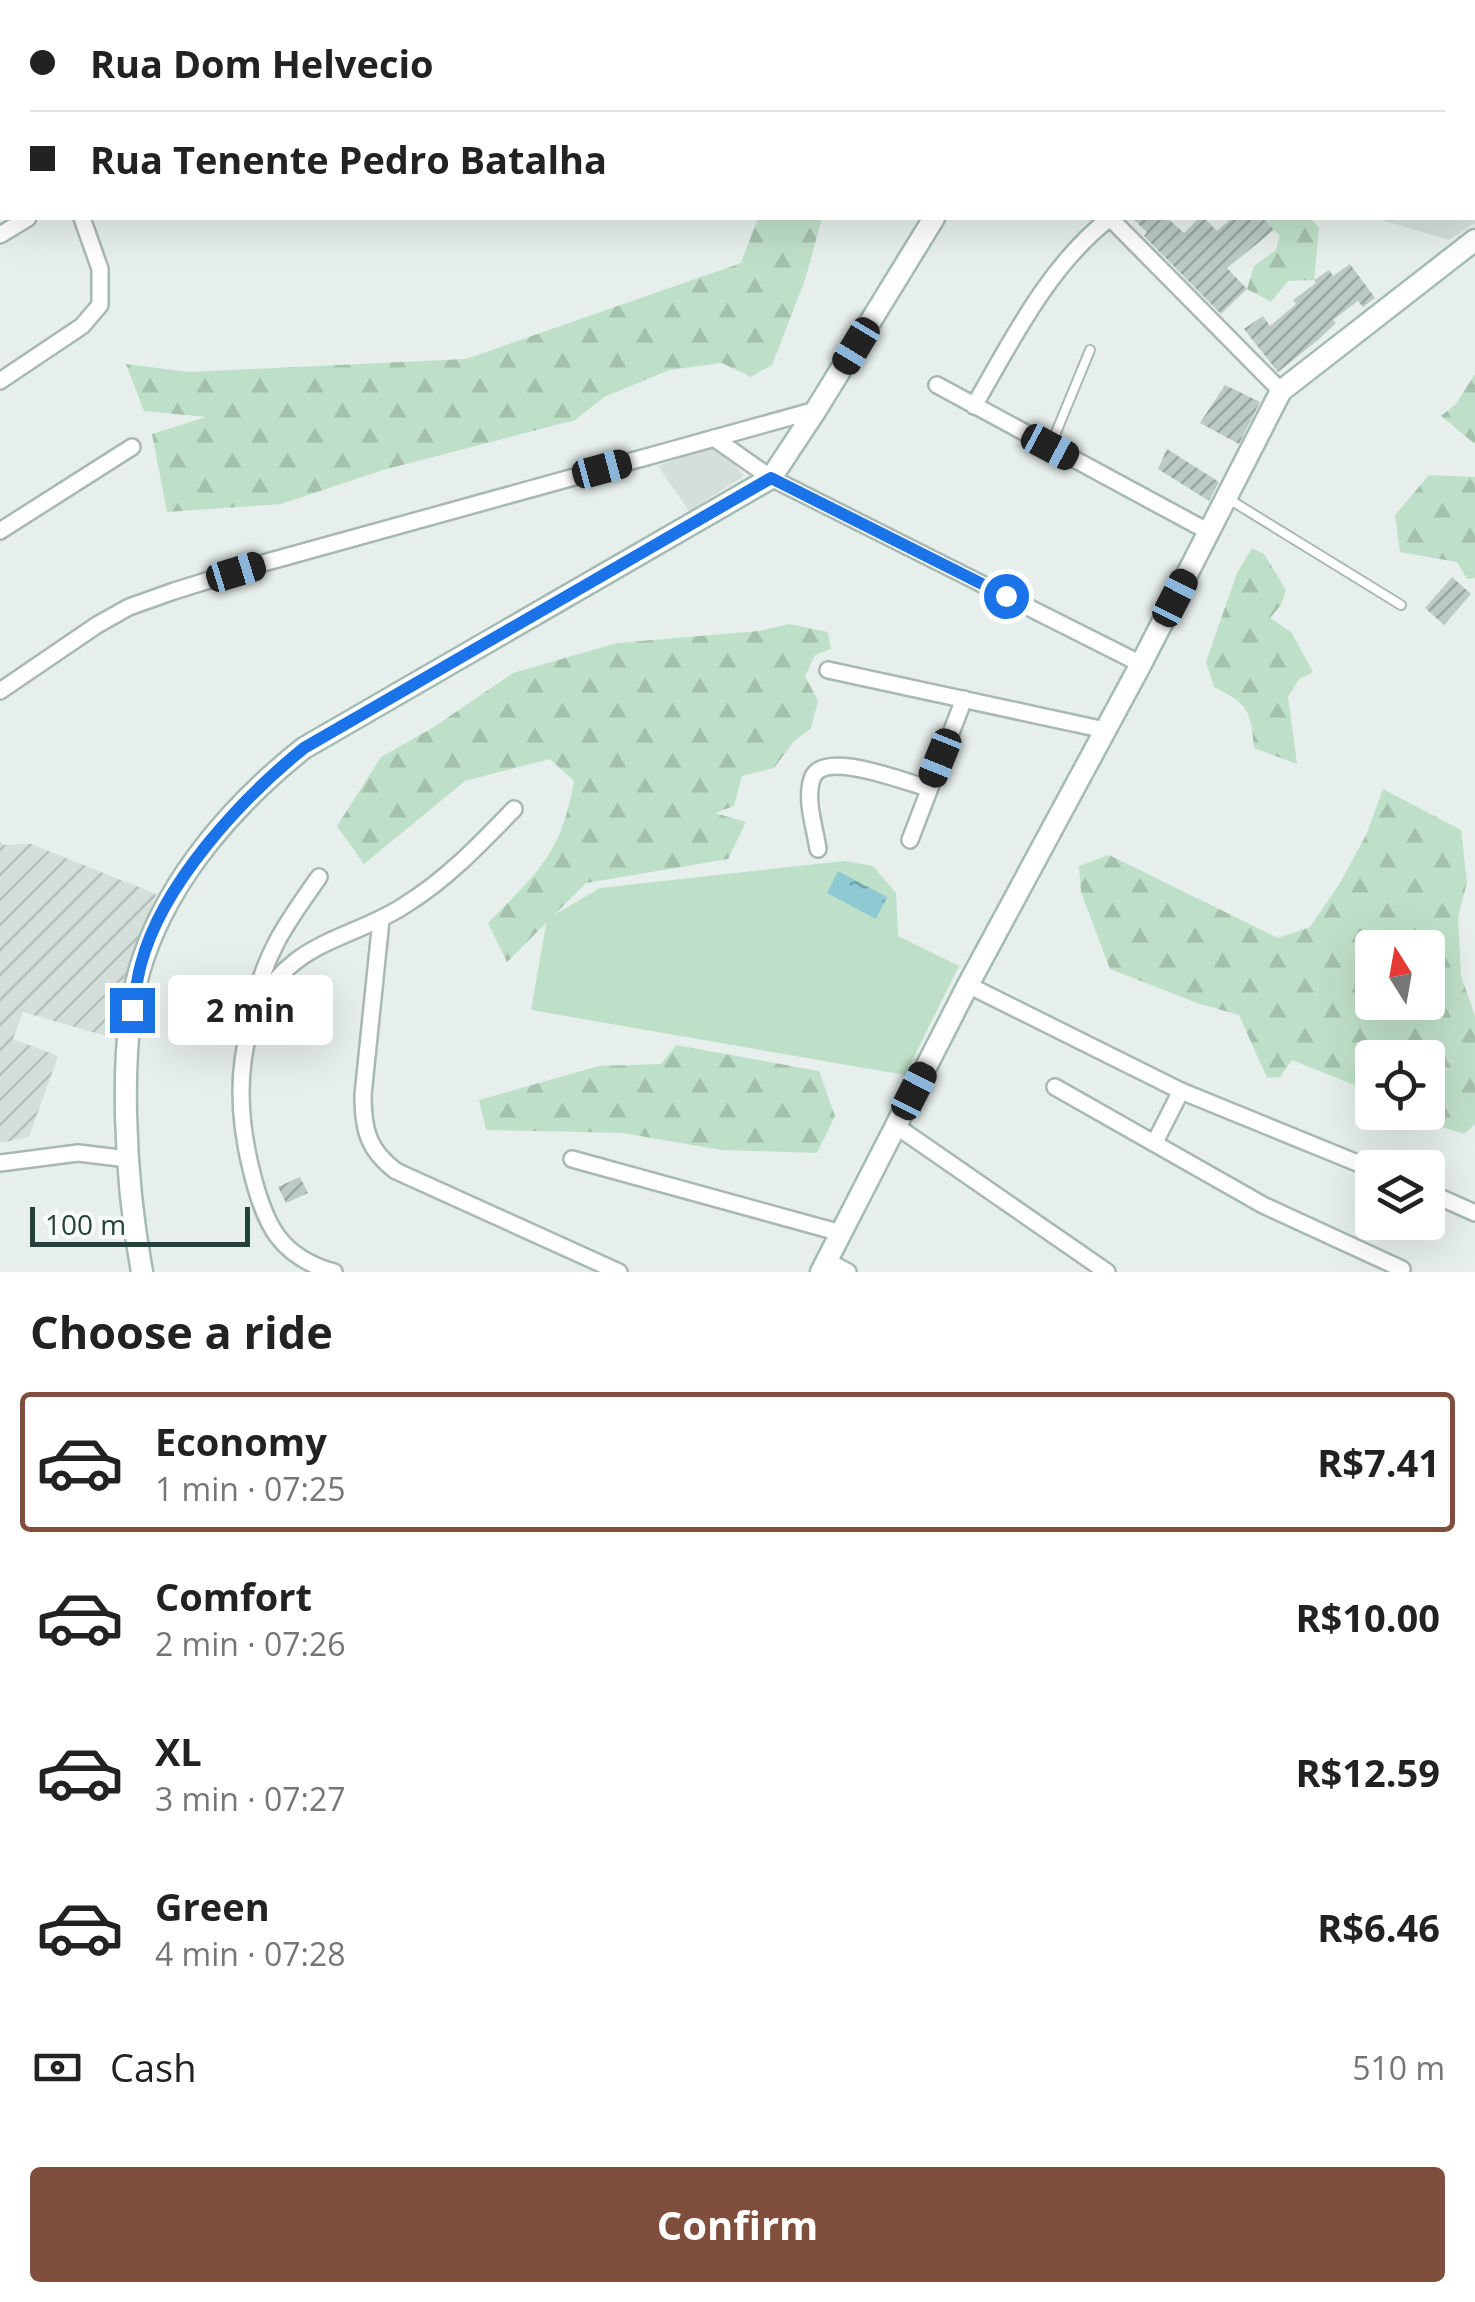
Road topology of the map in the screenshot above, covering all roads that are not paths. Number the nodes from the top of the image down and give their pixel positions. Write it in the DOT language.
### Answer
graph roads {
  1 [pos="25,220"];
  2 [pos="83,220"];
  3 [pos="933,220"];
  4 [pos="1107,220"];
  5 [pos="1112,220"];
  6 [pos="0,235"];
  7 [pos="1475,240"];
  8 [pos="1090,350"];
  9 [pos="0,381"];
  10 [pos="937,385"];
  11 [pos="1281,391"];
  12 [pos="974,406"];
  13 [pos="816,410"];
  14 [pos="714,438"];
  15 [pos="132,447"];
  16 [pos="1050,447"];
  17 [pos="771,478"];
  18 [pos="1227,498"];
  19 [pos="0,531"];
  20 [pos="1209,532"];
  21 [pos="1401,605"];
  22 [pos="1142,664"];
  23 [pos="828,670"];
  24 [pos="0,690"];
  25 [pos="964,699"];
  26 [pos="1104,730"];
  27 [pos="928,788"];
  28 [pos="514,809"];
  29 [pos="910,840"];
  30 [pos="818,849"];
  31 [pos="319,877"];
  32 [pos="381,920"];
  33 [pos="968,985"];
  34 [pos="251,1024"];
  35 [pos="1055,1087"];
  36 [pos="1180,1092"];
  37 [pos="896,1126"];
  38 [pos="1155,1142"];
  39 [pos="128,1158"];
  40 [pos="572,1159"];
  41 [pos="1355,1162"];
  42 [pos="0,1164"];
  43 [pos="1445,1200"];
  44 [pos="1475,1213"];
  45 [pos="841,1233"];
  46 [pos="824,1267"];
  47 [pos="1402,1269"];
  48 [pos="142,1272"];
  49 [pos="334,1272"];
  50 [pos="618,1272"];
  51 [pos="848,1272"];
  52 [pos="1108,1272"];
  1 -- 6 [label="street"];
  2 -- 9 [label="street"];
  3 -- 13 [label="street"];
  4 -- 12 [label="street"];
  5 -- 11 [label="street"];
  7 -- 11 [label="street"];
  8 -- 16 [label="lane"];
  10 -- 12 [label="street"];
  11 -- 18 [label="street"];
  12 -- 16 [label="street"];
  13 -- 14 [label="street"];
  13 -- 17 [label="street"];
  14 -- 17 [label="street"];
  14 -- 24 [label="street"];
  15 -- 19 [label="street"];
  16 -- 20 [label="street"];
  17 -- 22 [label="street"];
  17 -- 39 [label="street"];
  18 -- 20 [label="street"];
  18 -- 21 [label="lane"];
  20 -- 22 [label="street"];
  22 -- 26 [label="street"];
  23 -- 25 [label="street"];
  25 -- 26 [label="street"];
  25 -- 27 [label="street"];
  26 -- 33 [label="street"];
  27 -- 29 [label="street"];
  27 -- 30 [label="street"];
  28 -- 32 [label="street"];
  31 -- 34 [label="street"];
  32 -- 34 [label="street"];
  32 -- 50 [label="street"];
  33 -- 36 [label="street"];
  33 -- 37 [label="street"];
  34 -- 49 [label="street"];
  35 -- 38 [label="street"];
  36 -- 38 [label="street"];
  36 -- 41 [label="street"];
  37 -- 45 [label="street"];
  37 -- 52 [label="street"];
  38 -- 47 [label="street"];
  39 -- 42 [label="street"];
  39 -- 48 [label="street"];
  40 -- 45 [label="street"];
  43 -- 44 [label="street"];
  45 -- 46 [label="street"];
  46 -- 51 [label="street"];
}
